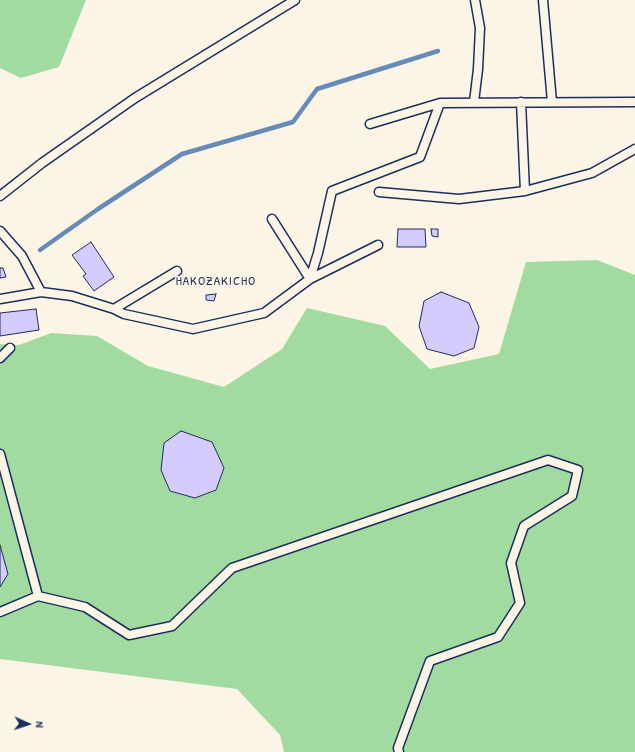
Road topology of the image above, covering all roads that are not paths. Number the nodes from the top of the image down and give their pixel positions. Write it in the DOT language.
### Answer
graph roads {
  1 [pos="294,0"];
  2 [pos="475,0"];
  3 [pos="543,0"];
  4 [pos="474,102"];
  5 [pos="521,102"];
  6 [pos="552,102"];
  7 [pos="635,102"];
  8 [pos="440,103"];
  9 [pos="370,124"];
  10 [pos="635,149"];
  11 [pos="525,191"];
  12 [pos="379,192"];
  13 [pos="0,196"];
  14 [pos="272,219"];
  15 [pos="0,231"];
  16 [pos="378,245"];
  17 [pos="177,271"];
  18 [pos="310,279"];
  19 [pos="41,292"];
  20 [pos="0,299"];
  21 [pos="114,309"];
  22 [pos="10,348"];
  23 [pos="0,358"];
  24 [pos="0,454"];
  25 [pos="38,596"];
  26 [pos="0,612"];
  27 [pos="399,752"];
  1 -- 13 [label="lane"];
  2 -- 4 [label="lane"];
  3 -- 6 [label="lane"];
  4 -- 5 [label="lane"];
  4 -- 8 [label="lane"];
  5 -- 6 [label="lane"];
  5 -- 11 [label="lane"];
  6 -- 7 [label="lane"];
  8 -- 9 [label="lane"];
  8 -- 18 [label="lane"];
  10 -- 11 [label="lane"];
  11 -- 12 [label="lane"];
  14 -- 18 [label="lane"];
  15 -- 19 [label="lane"];
  16 -- 18 [label="lane"];
  17 -- 21 [label="lane"];
  18 -- 21 [label="lane"];
  19 -- 20 [label="lane"];
  19 -- 21 [label="lane"];
  22 -- 23 [label="lane"];
  24 -- 25 [label="lane"];
  25 -- 26 [label="lane"];
  25 -- 27 [label="lane"];
}
